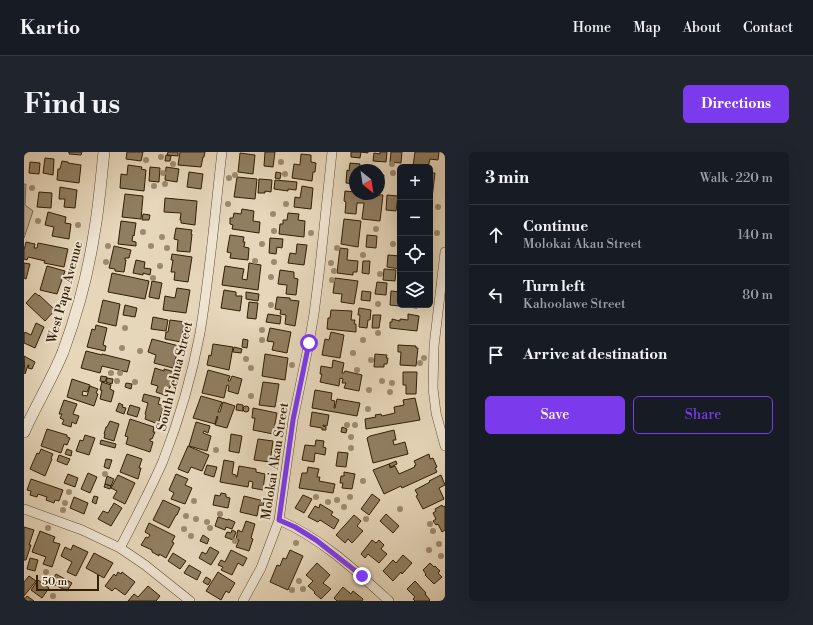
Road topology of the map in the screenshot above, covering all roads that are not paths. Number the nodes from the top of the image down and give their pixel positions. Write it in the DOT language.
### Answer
graph roads {
  1 [pos="104,152"];
  2 [pos="222,152"];
  3 [pos="332,152"];
  4 [pos="445,252"];
  5 [pos="24,432"];
  6 [pos="445,446"];
  7 [pos="24,509"];
  8 [pos="279,520"];
  9 [pos="120,548"];
  10 [pos="190,601"];
  11 [pos="243,601"];
  12 [pos="389,601"];
  1 -- 5 [label="street, West Papa Avenue"];
  2 -- 9 [label="street, South Lehua Street"];
  3 -- 8 [label="street, Molokai Akau Street"];
  4 -- 6 [label="street"];
  7 -- 9 [label="street"];
  8 -- 11 [label="street, Molokai Akau Street"];
  8 -- 12 [label="street"];
  9 -- 10 [label="street"];
}
